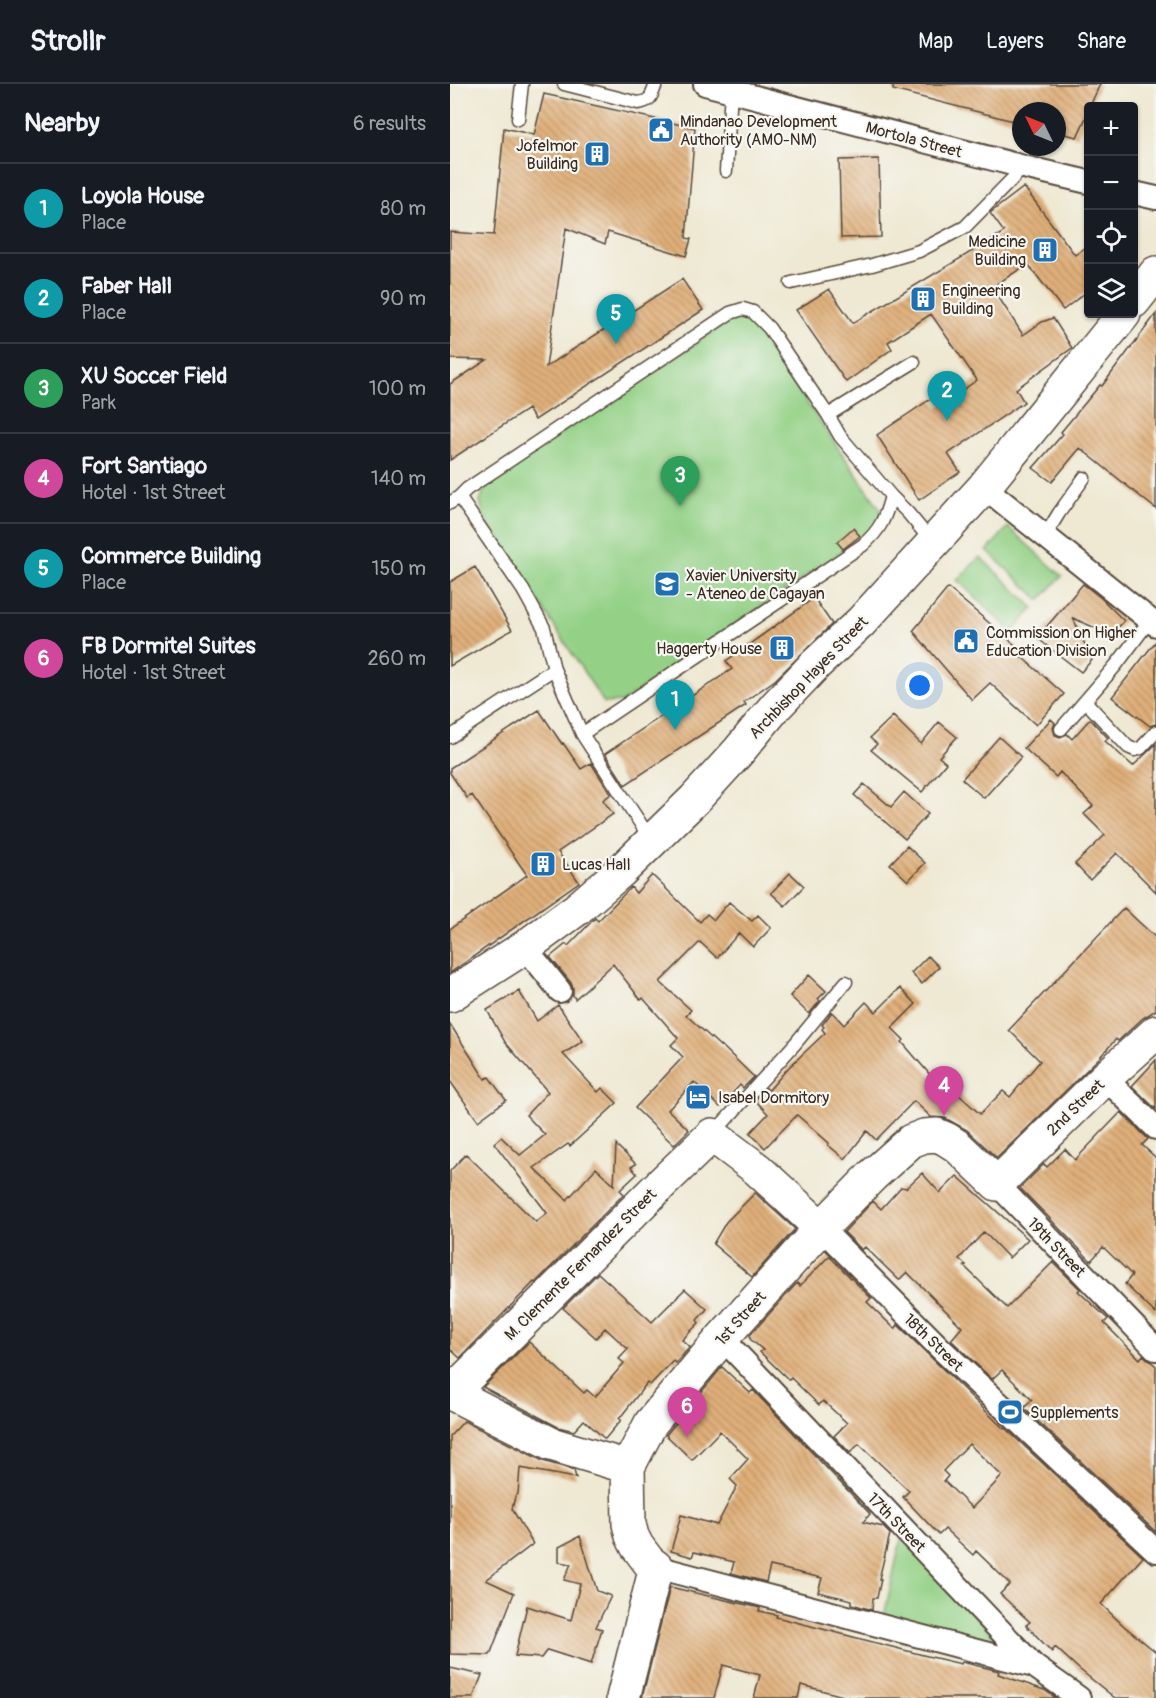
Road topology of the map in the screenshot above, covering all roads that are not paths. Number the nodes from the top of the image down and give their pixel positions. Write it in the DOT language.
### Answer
graph roads {
  1 [pos="522,84"];
  2 [pos="564,84"];
  3 [pos="656,84"];
  4 [pos="705,84"];
  5 [pos="731,91"];
  6 [pos="518,119"];
  7 [pos="1024,167"];
  8 [pos="726,171"];
  9 [pos="1084,181"];
  10 [pos="1138,194"];
  11 [pos="1156,198"];
  12 [pos="791,283"];
  13 [pos="1121,318"];
  14 [pos="915,362"];
  15 [pos="828,415"];
  16 [pos="1084,478"];
  17 [pos="984,487"];
  18 [pos="891,496"];
  19 [pos="455,500"];
  20 [pos="1045,536"];
  21 [pos="932,543"];
  22 [pos="1153,623"];
  23 [pos="554,669"];
  24 [pos="1086,702"];
  25 [pos="1061,729"];
  26 [pos="1156,732"];
  27 [pos="582,734"];
  28 [pos="450,737"];
  29 [pos="654,840"];
  30 [pos="525,947"];
  31 [pos="846,982"];
  32 [pos="560,991"];
  33 [pos="450,995"];
  34 [pos="1156,1032"];
  35 [pos="1105,1078"];
  36 [pos="1156,1128"];
  37 [pos="712,1135"];
  38 [pos="957,1146"];
  39 [pos="997,1184"];
  40 [pos="821,1228"];
  41 [pos="722,1338"];
  42 [pos="1156,1349"];
  43 [pos="450,1392"];
  44 [pos="628,1467"];
  45 [pos="1156,1551"];
  46 [pos="656,1567"];
  47 [pos="1034,1666"];
  48 [pos="623,1698"];
  49 [pos="1079,1698"];
  1 -- 6 [label="lane"];
  2 -- 3 [label="lane"];
  4 -- 5 [label="street, Mortola Street"];
  5 -- 7 [label="street, Mortola Street"];
  5 -- 8 [label="lane"];
  7 -- 9 [label="street, Mortola Street"];
  7 -- 12 [label="lane"];
  10 -- 11 [label="street"];
  13 -- 17 [label="street, Archbishop Hayes Street"];
  14 -- 15 [label="lane"];
  15 -- 18 [label="lane"];
  15 -- 19 [label="lane"];
  16 -- 20 [label="lane"];
  17 -- 20 [label="street"];
  17 -- 21 [label="street, Archbishop Hayes Street"];
  18 -- 21 [label="lane"];
  18 -- 27 [label="lane"];
  19 -- 23 [label="lane"];
  20 -- 22 [label="street"];
  21 -- 29 [label="street, Archbishop Hayes Street"];
  22 -- 24 [label="lane"];
  23 -- 27 [label="lane"];
  23 -- 28 [label="lane"];
  24 -- 25 [label="lane"];
  24 -- 26 [label="lane"];
  27 -- 29 [label="lane"];
  29 -- 30 [label="street, Archbishop Hayes Street"];
  30 -- 32 [label="street"];
  30 -- 33 [label="street, Archbishop Hayes Street"];
  31 -- 37 [label="lane"];
  34 -- 35 [label="street, 2nd Street"];
  35 -- 36 [label="street"];
  35 -- 39 [label="street, 2nd Street"];
  37 -- 40 [label="street, 18th Street"];
  37 -- 43 [label="street, M. Clemente Fernandez Street"];
  38 -- 39 [label="street, 19th Street"];
  38 -- 40 [label="street, 1st Street"];
  39 -- 42 [label="street, 19th Street"];
  40 -- 41 [label="street, 1st Street"];
  40 -- 45 [label="street, 18th Street"];
  41 -- 44 [label="street, 1st Street"];
  41 -- 47 [label="street, 17th Street"];
  43 -- 44 [label="street"];
  44 -- 46 [label="street, 1st Street"];
  46 -- 47 [label="street"];
  46 -- 48 [label="street"];
  47 -- 49 [label="street, 17th Street"];
}
